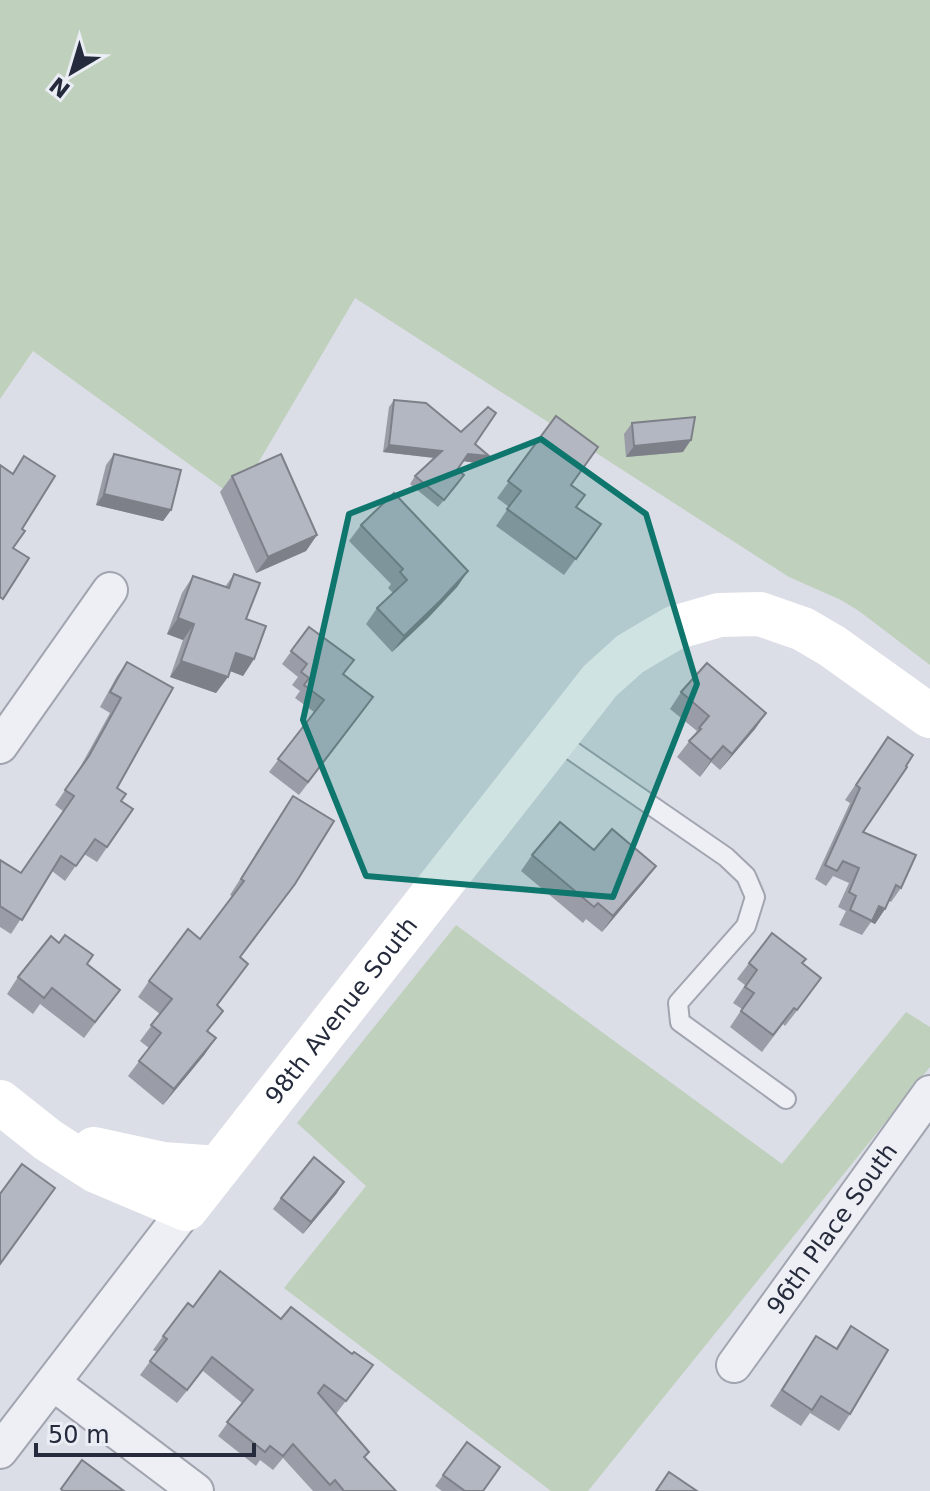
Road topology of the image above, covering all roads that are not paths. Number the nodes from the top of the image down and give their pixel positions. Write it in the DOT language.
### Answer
graph roads {
  1 [pos="110,590"];
  2 [pos="930,716"];
  3 [pos="555,739"];
  4 [pos="0,746"];
  5 [pos="930,1093"];
  6 [pos="786,1099"];
  7 [pos="0,1101"];
  8 [pos="218,1168"];
  9 [pos="186,1209"];
  10 [pos="734,1365"];
  11 [pos="53,1383"];
  12 [pos="0,1451"];
  13 [pos="196,1491"];
  1 -- 4 [label="street"];
  2 -- 3 [label="street, 98th Avenue South"];
  3 -- 6 [label="lane"];
  3 -- 8 [label="street, 98th Avenue South"];
  5 -- 10 [label="street, 96th Place South"];
  7 -- 8 [label="street"];
  7 -- 9 [label="street"];
  8 -- 9 [label="street, 98th Avenue South"];
  9 -- 11 [label="street, 98th Avenue South"];
  11 -- 12 [label="street, 98th Avenue South"];
  11 -- 13 [label="street"];
}
